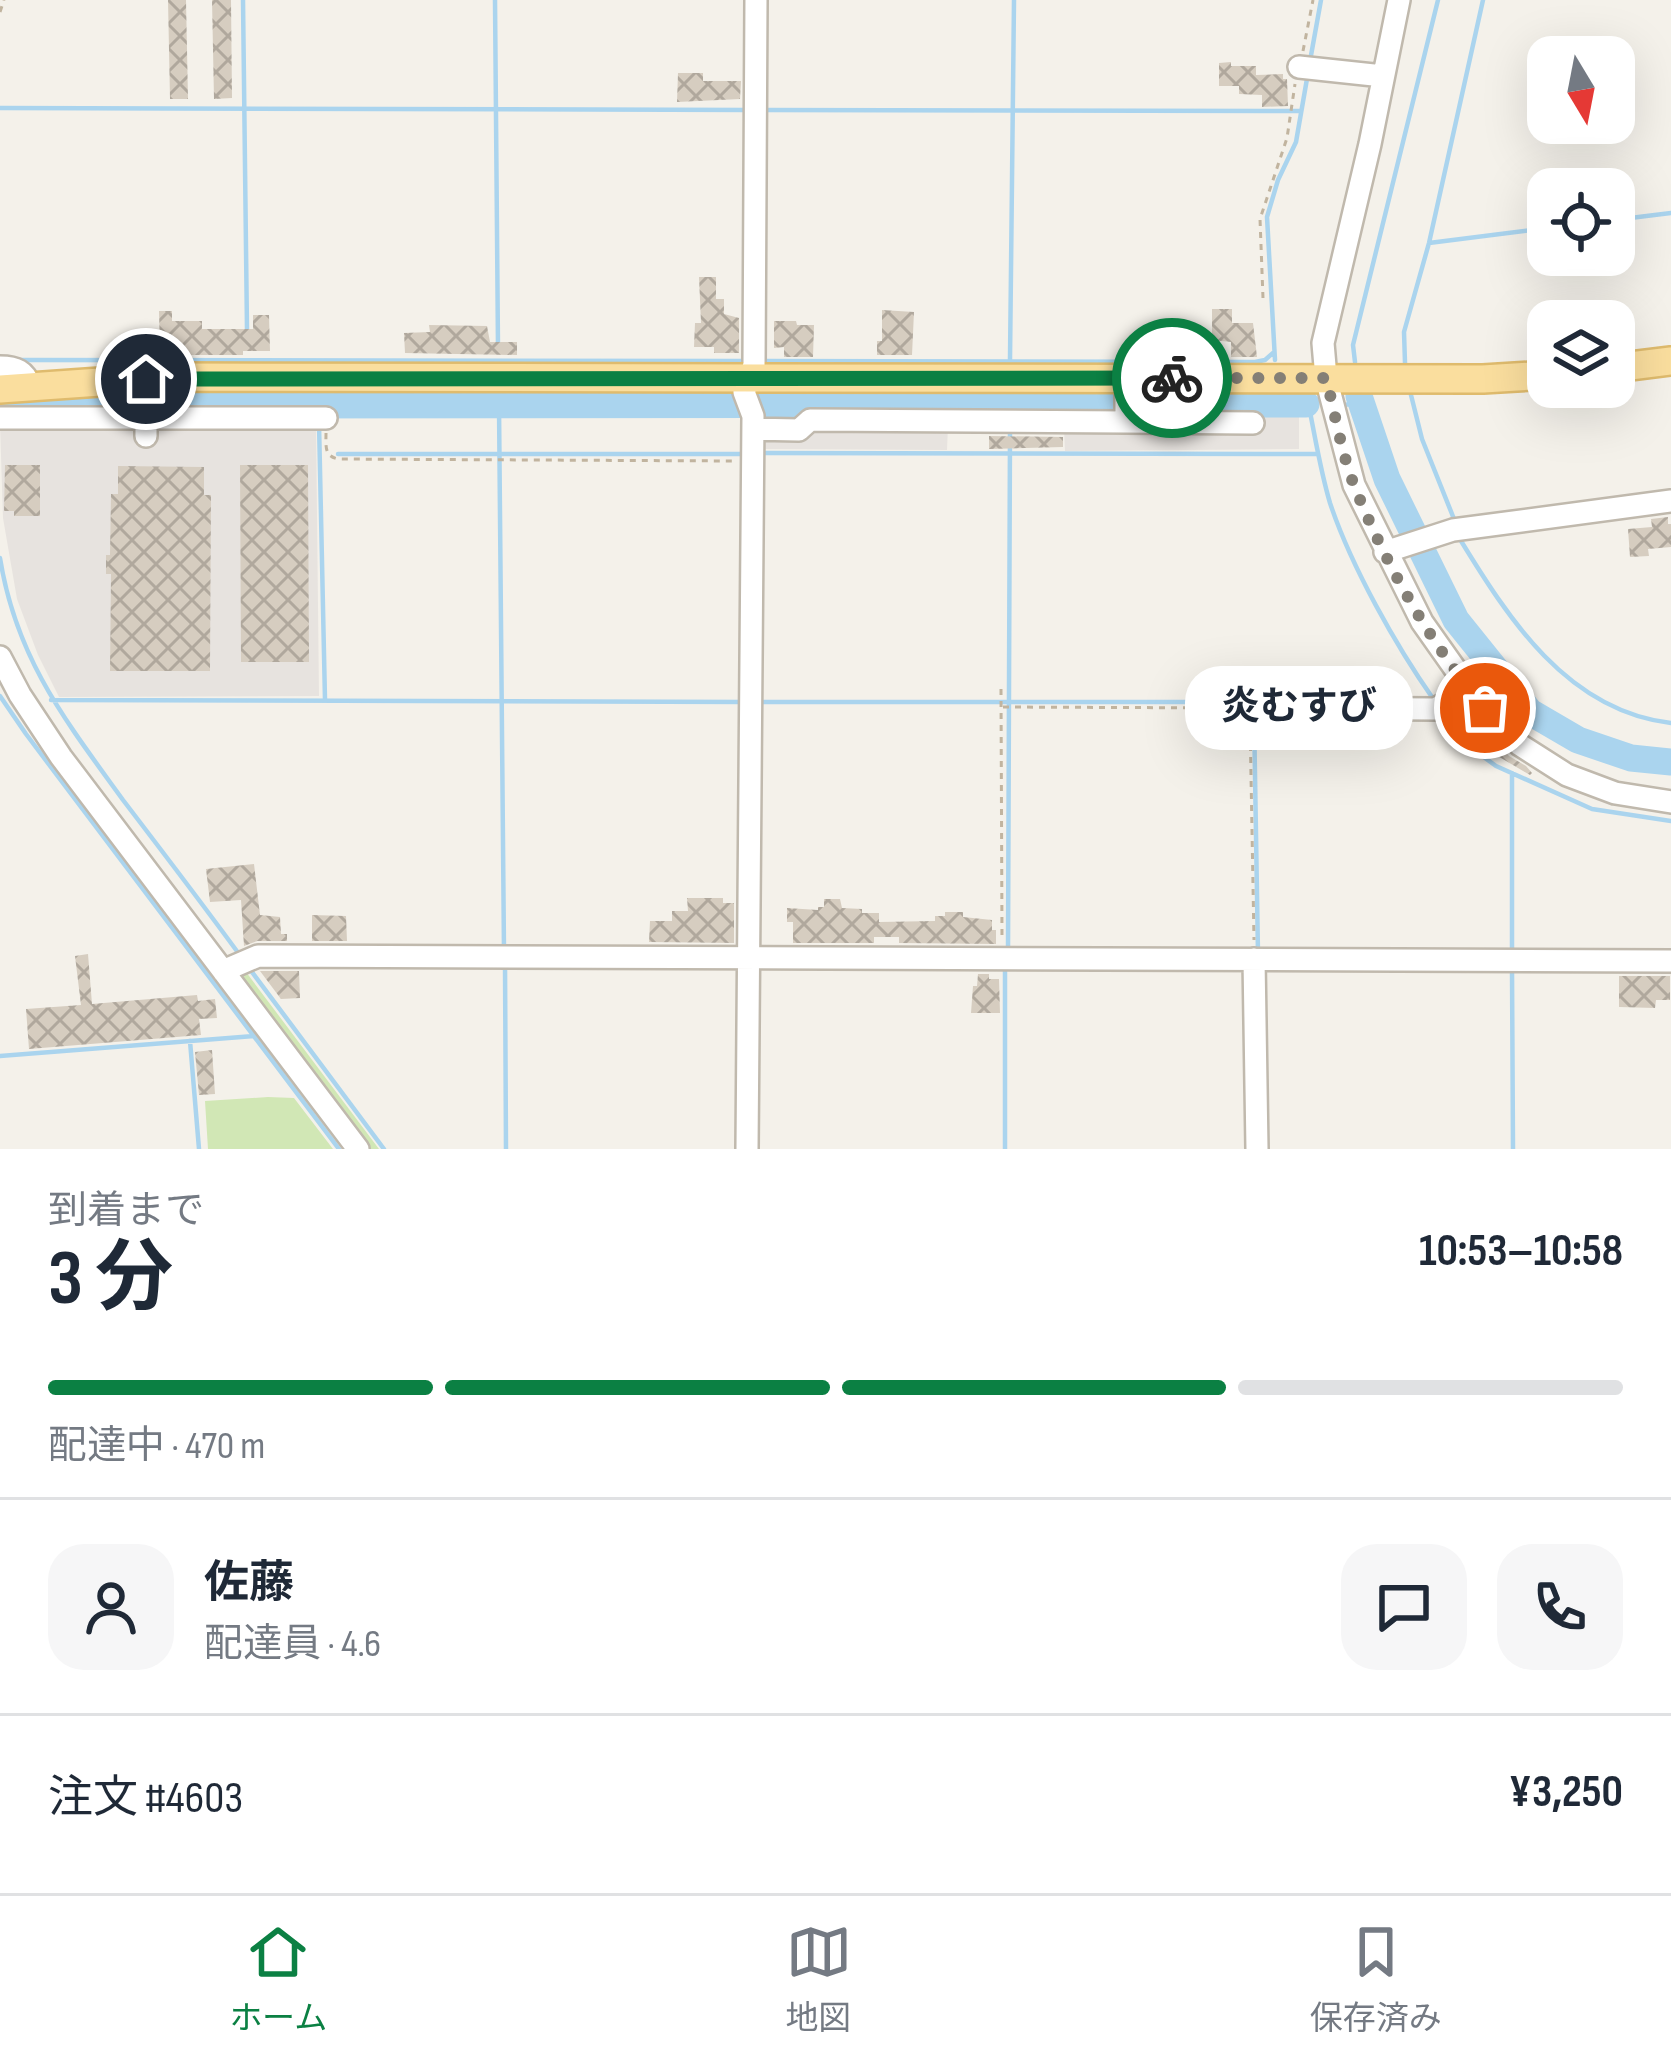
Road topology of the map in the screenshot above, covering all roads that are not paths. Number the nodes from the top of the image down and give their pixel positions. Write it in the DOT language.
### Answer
graph roads {
  1 [pos="756,0"];
  2 [pos="1399,0"];
  3 [pos="1305,67"];
  4 [pos="1383,76"];
  5 [pos="1671,361"];
  6 [pos="1635,365"];
  7 [pos="0,368"];
  8 [pos="1527,376"];
  9 [pos="1326,378"];
  10 [pos="30,386"];
  11 [pos="0,389"];
  12 [pos="751,390"];
  13 [pos="1126,402"];
  14 [pos="146,409"];
  15 [pos="0,418"];
  16 [pos="321,418"];
  17 [pos="1253,423"];
  18 [pos="1671,501"];
  19 [pos="1385,552"];
  20 [pos="0,657"];
  21 [pos="1470,691"];
  22 [pos="1258,708"];
  23 [pos="1671,802"];
  24 [pos="1253,955"];
  25 [pos="749,958"];
  26 [pos="1671,961"];
  27 [pos="237,964"];
  28 [pos="358,1149"];
  29 [pos="747,1149"];
  30 [pos="1257,1149"];
  1 -- 12 [label="street"];
  2 -- 4 [label="street"];
  3 -- 4 [label="street"];
  4 -- 9 [label="street"];
  5 -- 6 [label="main road"];
  7 -- 10 [label="street"];
  8 -- 9 [label="main road"];
  9 -- 13 [label="main road"];
  9 -- 19 [label="street"];
  10 -- 11 [label="main road"];
  10 -- 14 [label="main road"];
  12 -- 13 [label="main road"];
  12 -- 13 [label="street"];
  12 -- 14 [label="main road"];
  12 -- 25 [label="street"];
  13 -- 17 [label="street"];
  14 -- 15 [label="street"];
  14 -- 16 [label="street"];
  18 -- 19 [label="street"];
  19 -- 21 [label="street"];
  20 -- 27 [label="street"];
  21 -- 22 [label="street"];
  21 -- 23 [label="street"];
  24 -- 25 [label="street"];
  24 -- 26 [label="street"];
  24 -- 30 [label="street"];
  25 -- 27 [label="street"];
  25 -- 29 [label="street"];
  27 -- 28 [label="street"];
}
